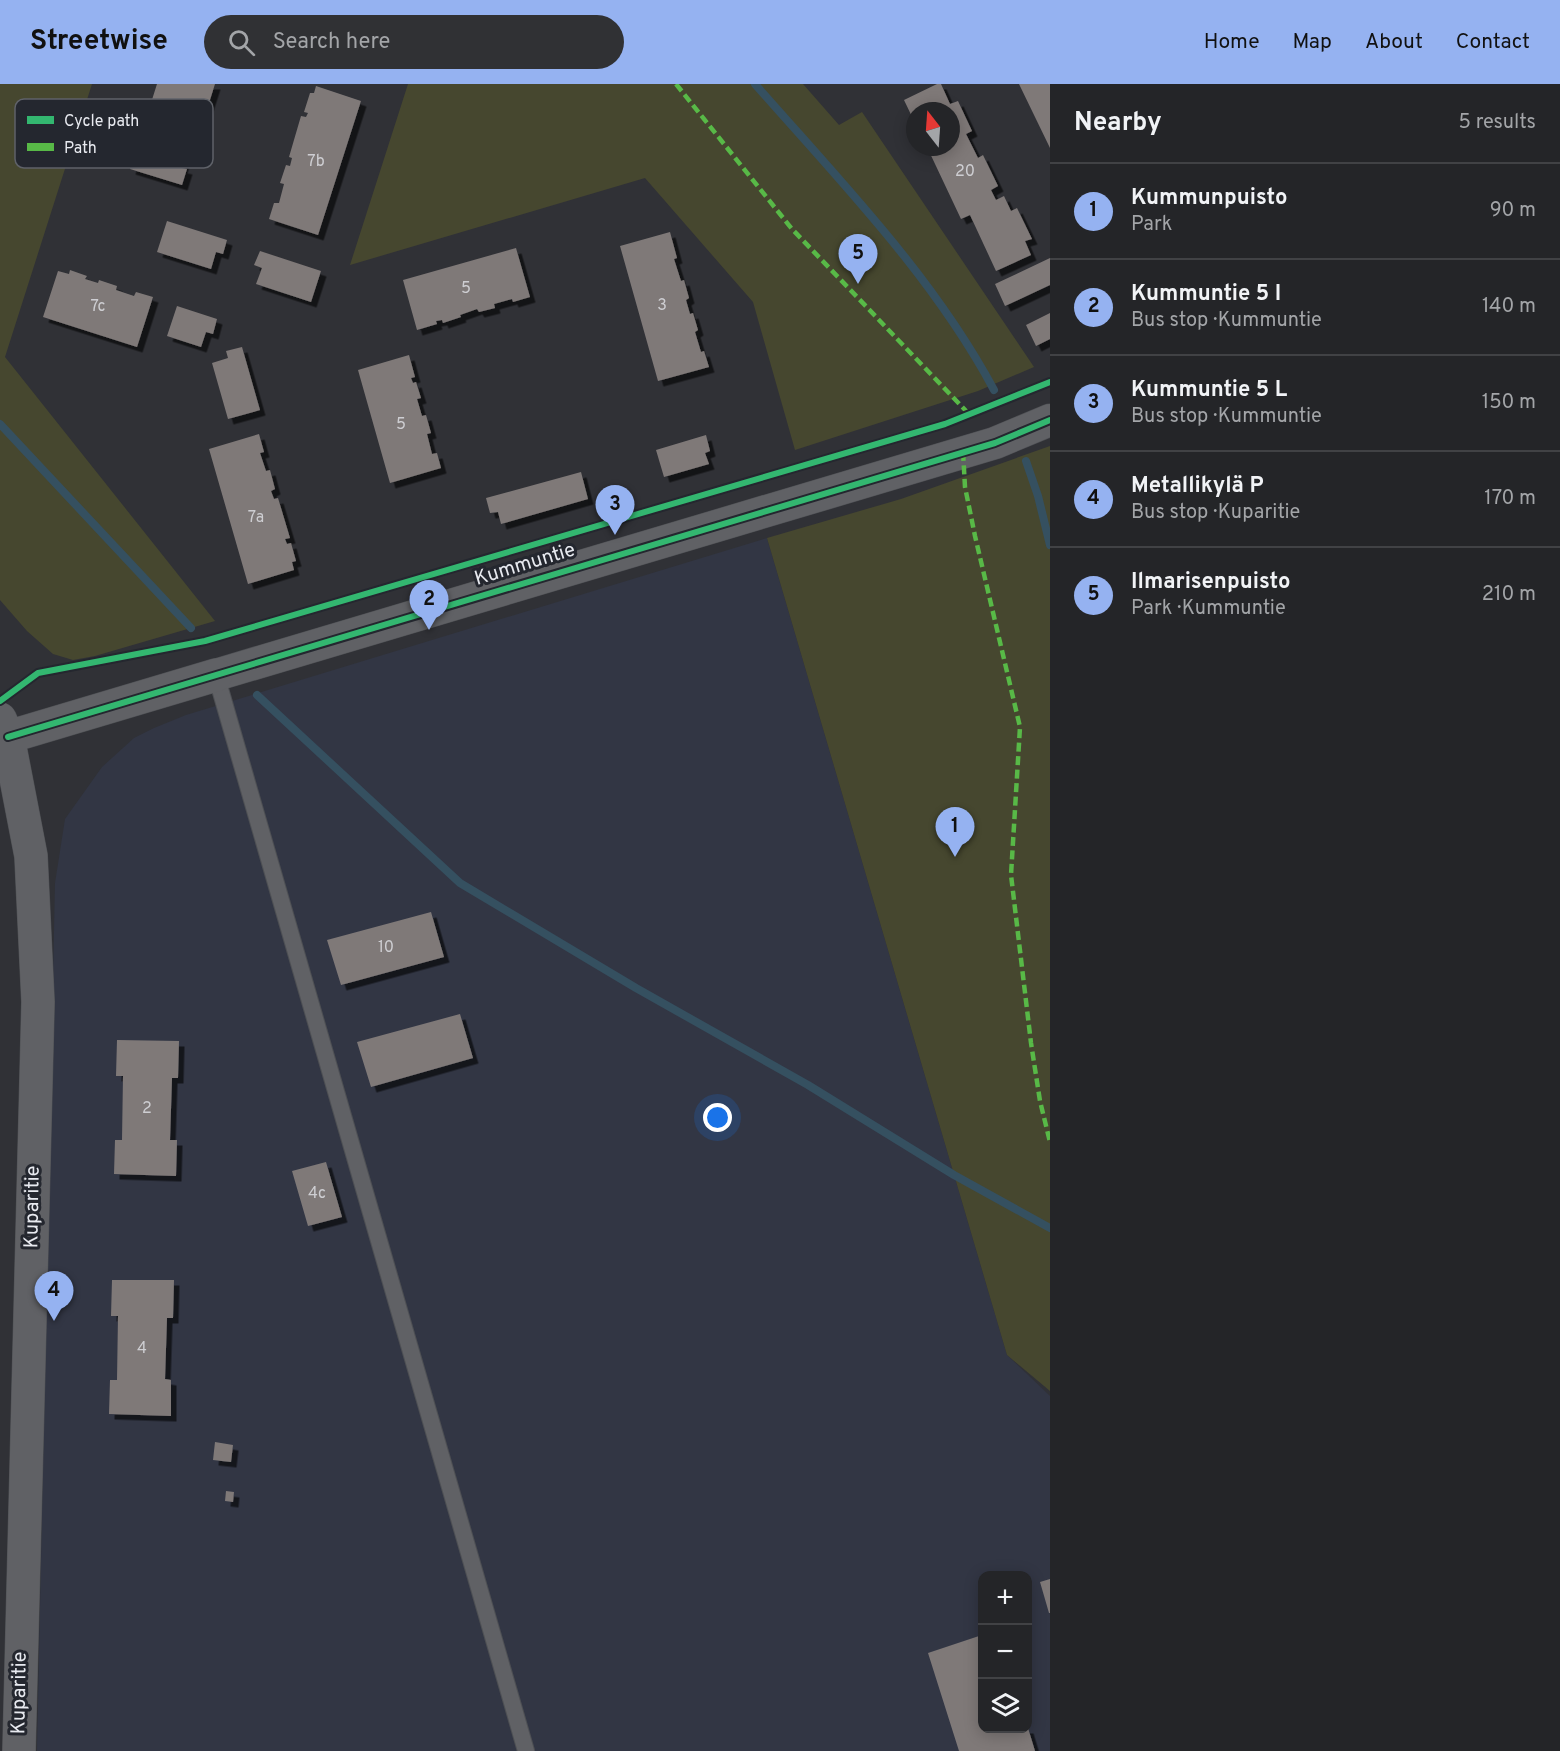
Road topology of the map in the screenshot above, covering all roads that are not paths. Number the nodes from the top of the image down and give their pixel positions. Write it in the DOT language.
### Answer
graph roads {
  1 [pos="1050,420"];
  2 [pos="216,675"];
  3 [pos="4,728"];
  4 [pos="19,1751"];
  5 [pos="526,1751"];
  1 -- 2 [label="street, Kummuntie"];
  2 -- 3 [label="street, Kummuntie"];
  2 -- 5 [label="lane"];
  3 -- 4 [label="street, Kuparitie"];
}
